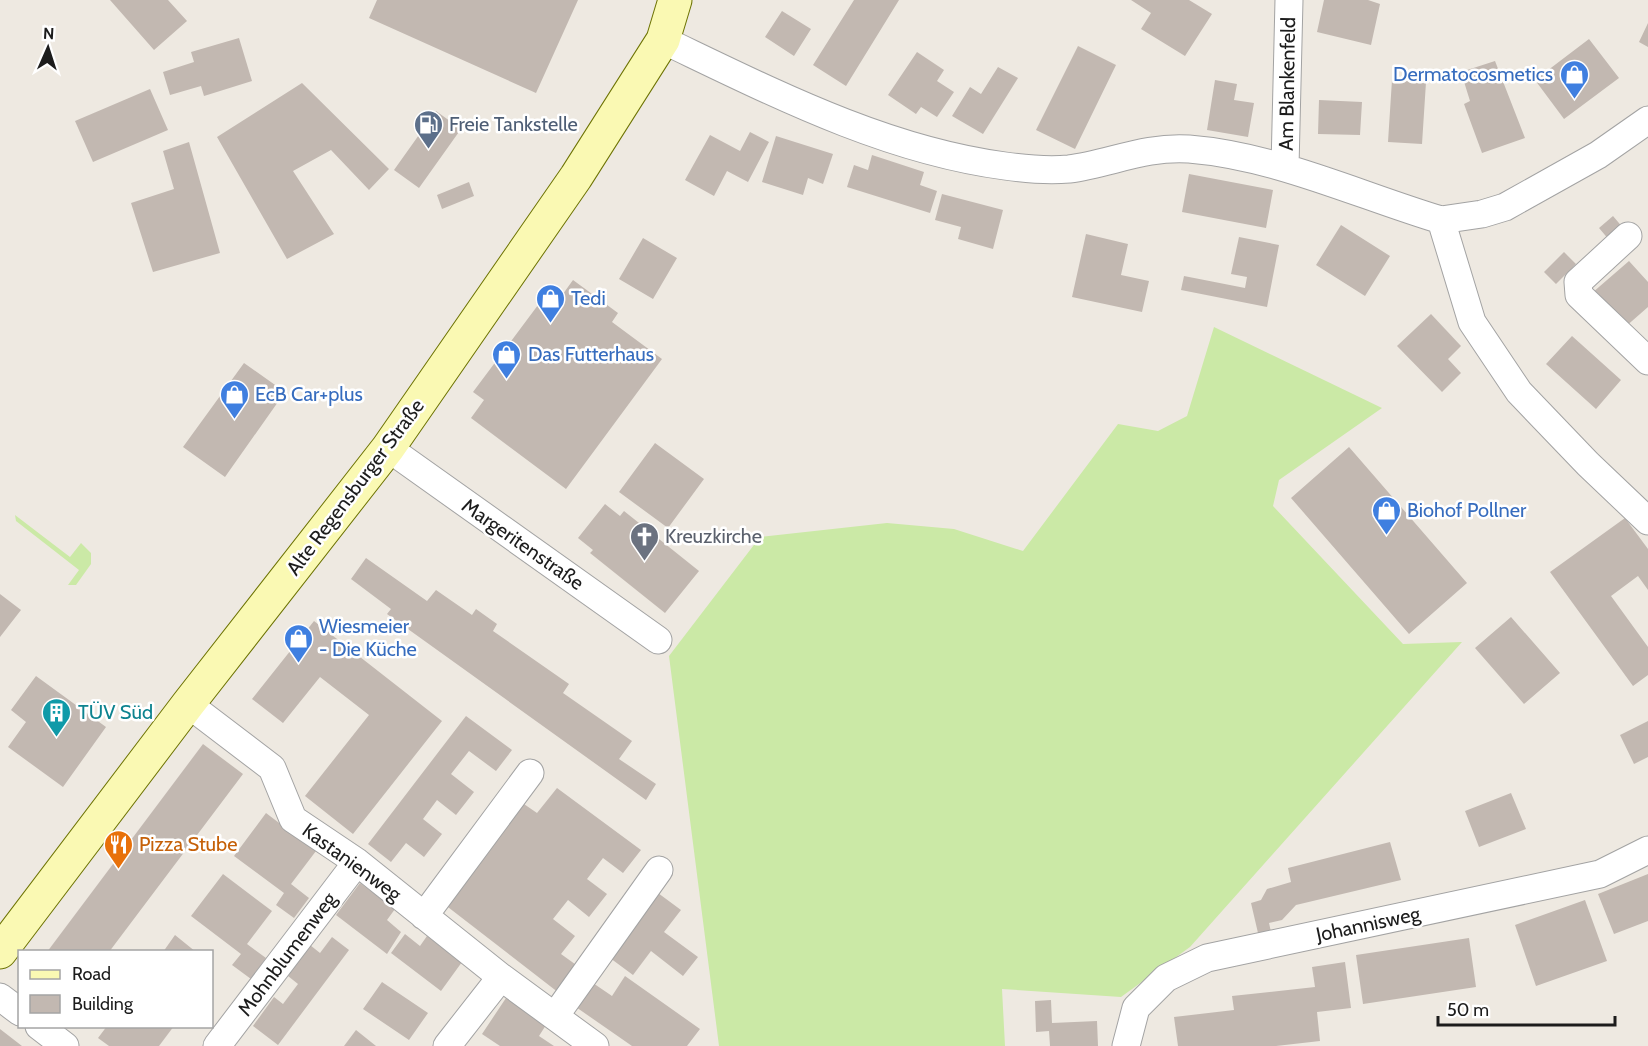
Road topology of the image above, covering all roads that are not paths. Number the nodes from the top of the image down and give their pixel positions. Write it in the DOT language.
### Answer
graph roads {
  1 [pos="675,0"];
  2 [pos="1289,0"];
  3 [pos="663,40"];
  4 [pos="1648,120"];
  5 [pos="1284,167"];
  6 [pos="1441,220"];
  7 [pos="1629,236"];
  8 [pos="1648,361"];
  9 [pos="388,448"];
  10 [pos="1648,521"];
  11 [pos="658,640"];
  12 [pos="188,704"];
  13 [pos="530,773"];
  14 [pos="1648,850"];
  15 [pos="357,862"];
  16 [pos="659,870"];
  17 [pos="424,916"];
  18 [pos="0,952"];
  19 [pos="501,977"];
  20 [pos="0,997"];
  21 [pos="18,1010"];
  22 [pos="555,1016"];
  23 [pos="42,1028"];
  24 [pos="65,1046"];
  25 [pos="218,1046"];
  26 [pos="447,1046"];
  27 [pos="595,1046"];
  28 [pos="1126,1046"];
  1 -- 3 [label="street, Alte Regensburger Straße"];
  2 -- 5 [label="street, Am Blankenfeld"];
  3 -- 5 [label="street"];
  3 -- 9 [label="street, Alte Regensburger Straße"];
  4 -- 6 [label="street"];
  5 -- 6 [label="street"];
  6 -- 10 [label="street"];
  7 -- 8 [label="street"];
  9 -- 11 [label="street, Margeritenstraße"];
  9 -- 12 [label="street, Alte Regensburger Straße"];
  12 -- 15 [label="street, Kastanienweg"];
  12 -- 18 [label="street, Alte Regensburger Straße"];
  13 -- 17 [label="street"];
  14 -- 28 [label="street, Johannisweg"];
  15 -- 17 [label="street, Kastanienweg"];
  15 -- 25 [label="street, Mohnblumenweg"];
  16 -- 22 [label="street"];
  17 -- 19 [label="street, Kastanienweg"];
  19 -- 22 [label="street, Kastanienweg"];
  19 -- 26 [label="street"];
  20 -- 21 [label="street"];
  22 -- 27 [label="street, Kastanienweg"];
  23 -- 24 [label="street"];
}
